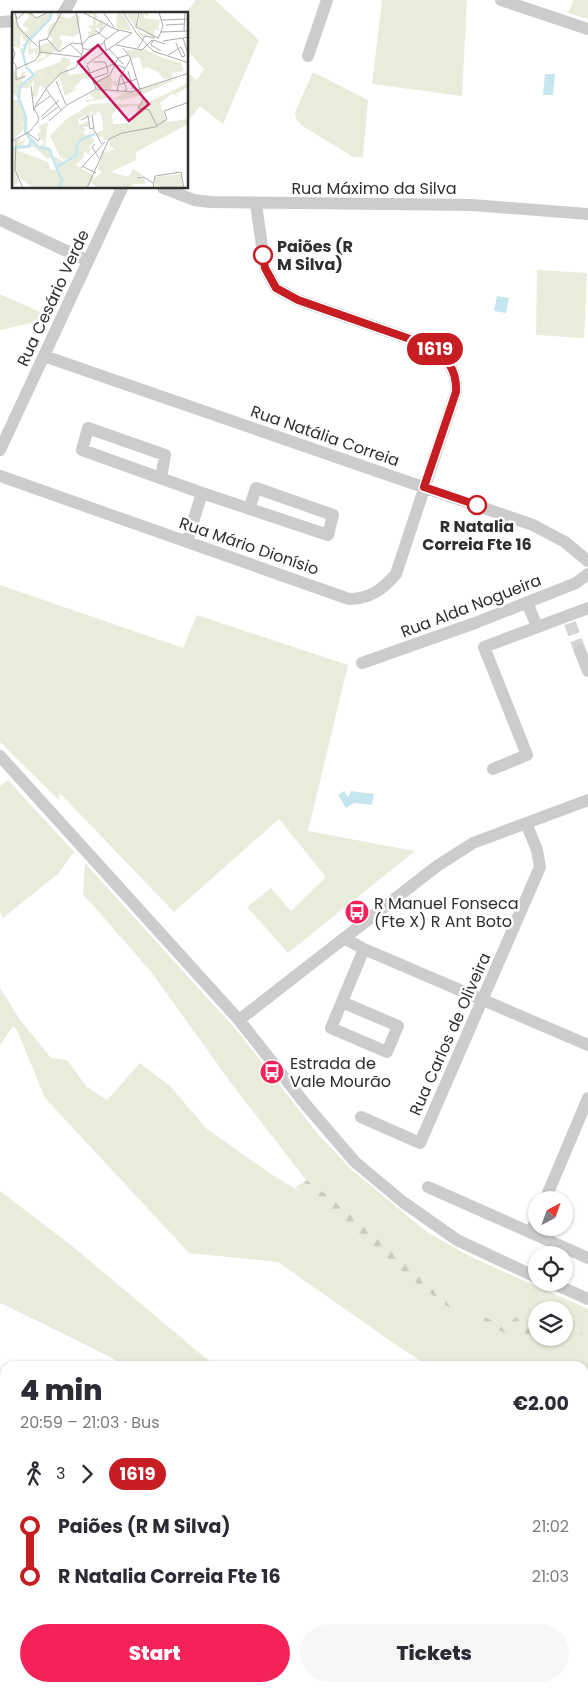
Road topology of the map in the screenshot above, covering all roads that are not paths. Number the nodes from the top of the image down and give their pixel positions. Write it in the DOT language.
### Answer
graph roads {
  1 [pos="72,0"];
  2 [pos="328,0"];
  3 [pos="501,0"];
  4 [pos="64,12"];
  5 [pos="588,29"];
  6 [pos="308,56"];
  7 [pos="122,189"];
  8 [pos="165,189"];
  9 [pos="256,204"];
  10 [pos="588,214"];
  11 [pos="0,220"];
  12 [pos="88,261"];
  13 [pos="44,356"];
  14 [pos="0,450"];
  15 [pos="0,476"];
  16 [pos="161,478"];
  17 [pos="424,487"];
  18 [pos="202,493"];
  19 [pos="249,509"];
  20 [pos="187,542"];
  21 [pos="588,561"];
  22 [pos="588,574"];
  23 [pos="527,602"];
  24 [pos="588,608"];
  25 [pos="537,627"];
  26 [pos="580,651"];
  27 [pos="362,663"];
  28 [pos="588,671"];
  29 [pos="0,756"];
  30 [pos="493,770"];
  31 [pos="588,800"];
  32 [pos="526,823"];
  33 [pos="344,938"];
  34 [pos="364,950"];
  35 [pos="483,1001"];
  36 [pos="342,1002"];
  37 [pos="239,1020"];
  38 [pos="588,1045"];
  39 [pos="588,1098"];
  40 [pos="361,1117"];
  41 [pos="428,1187"];
  42 [pos="549,1191"];
  43 [pos="528,1232"];
  44 [pos="538,1236"];
  45 [pos="588,1258"];
  46 [pos="528,1273"];
  47 [pos="570,1291"];
  48 [pos="588,1299"];
  1 -- 4 [label="street"];
  2 -- 6 [label="street"];
  3 -- 5 [label="street"];
  7 -- 12 [label="street, Rua Cesário Verde"];
  8 -- 9 [label="street, Rua Máximo da Silva"];
  9 -- 10 [label="street, Rua Máximo da Silva"];
  9 -- 17 [label="street, Rua Mário Dionísio"];
  11 -- 12 [label="street"];
  12 -- 13 [label="street, Rua Cesário Verde"];
  13 -- 14 [label="street, Rua Cesário Verde"];
  13 -- 17 [label="street, Rua Natália Correia"];
  15 -- 20 [label="street, Rua Mário Dionísio"];
  16 -- 16 [label="street"];
  16 -- 18 [label="street"];
  17 -- 20 [label="street, Rua Mário Dionísio"];
  17 -- 21 [label="street, Rua Natália Correia"];
  18 -- 19 [label="street"];
  18 -- 20 [label="street"];
  19 -- 19 [label="street"];
  22 -- 23 [label="street, Rua Alda Nogueira"];
  23 -- 25 [label="street"];
  23 -- 27 [label="street, Rua Alda Nogueira"];
  24 -- 25 [label="street"];
  25 -- 30 [label="street"];
  26 -- 28 [label="street"];
  29 -- 37 [label="street"];
  31 -- 32 [label="street"];
  32 -- 33 [label="street"];
  32 -- 35 [label="street, Rua Carlos de Oliveira"];
  33 -- 34 [label="street"];
  33 -- 37 [label="street"];
  34 -- 35 [label="street"];
  34 -- 36 [label="street"];
  35 -- 38 [label="street"];
  35 -- 40 [label="street, Rua Carlos de Oliveira"];
  36 -- 36 [label="street"];
  37 -- 46 [label="street"];
  39 -- 42 [label="street"];
  41 -- 43 [label="street"];
  44 -- 45 [label="street"];
  47 -- 48 [label="street"];
}
